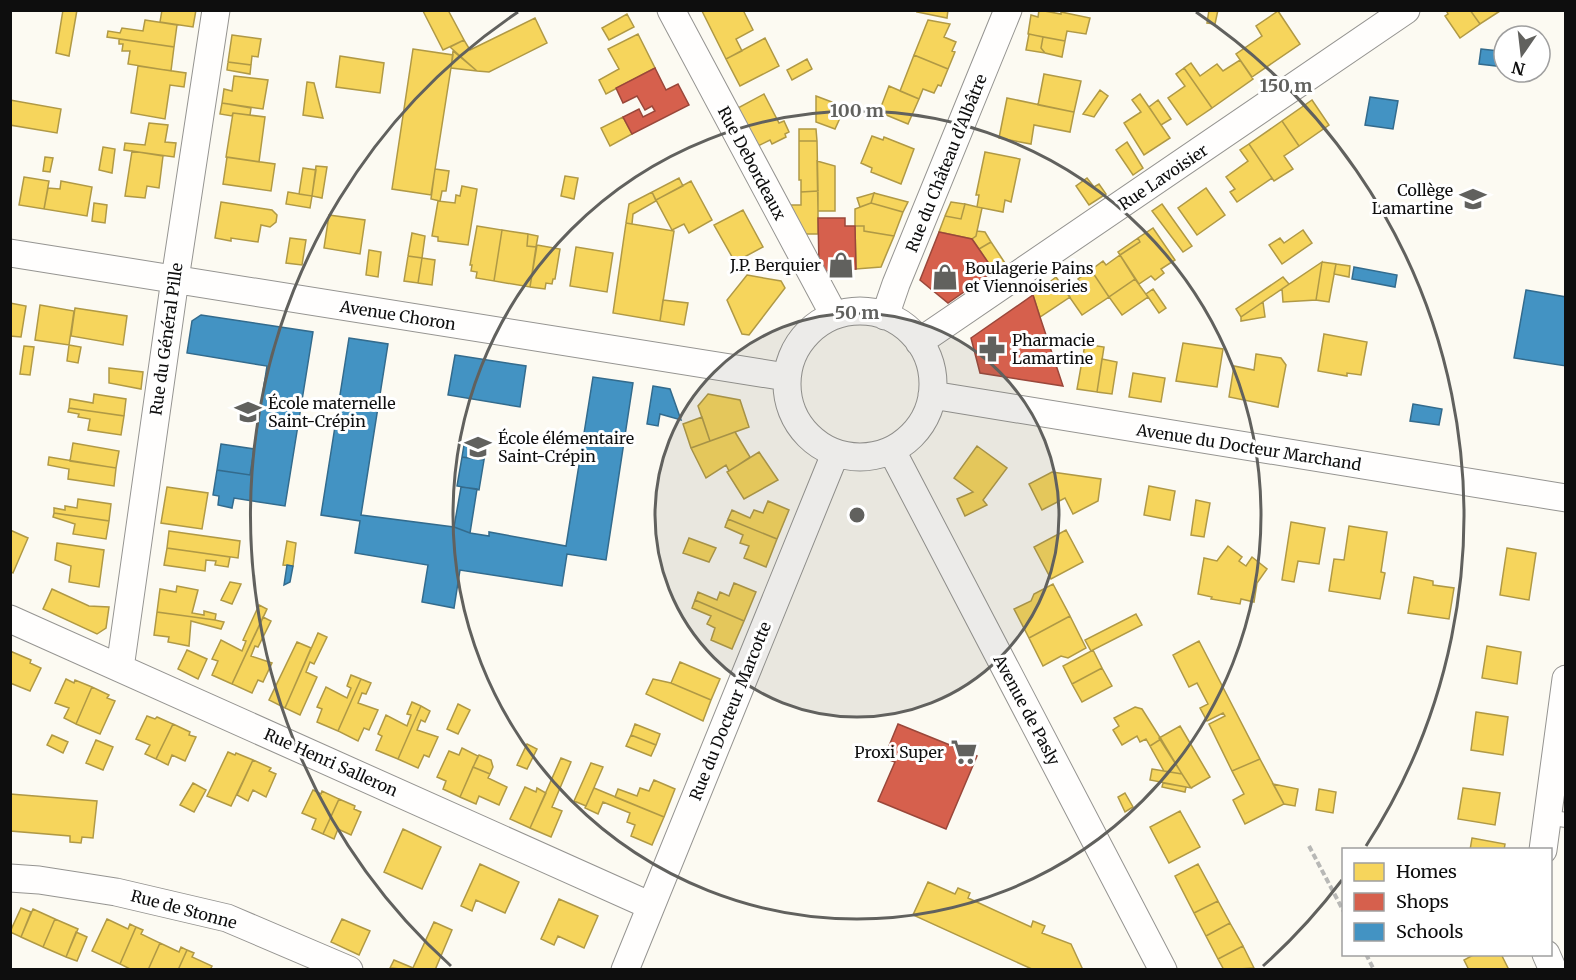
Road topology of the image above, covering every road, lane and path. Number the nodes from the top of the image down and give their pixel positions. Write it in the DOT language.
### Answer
graph roads {
  1 [pos="216,10"];
  2 [pos="670,10"];
  3 [pos="1008,10"];
  4 [pos="1406,10"];
  5 [pos="10,253"];
  6 [pos="175,279"];
  7 [pos="834,315"];
  8 [pos="885,316"];
  9 [pos="920,342"];
  10 [pos="786,377"];
  11 [pos="932,395"];
  12 [pos="892,450"];
  13 [pos="835,454"];
  14 [pos="1566,498"];
  15 [pos="10,619"];
  16 [pos="120,668"];
  17 [pos="1566,679"];
  18 [pos="1556,819"];
  19 [pos="1309,846"];
  20 [pos="1543,848"];
  21 [pos="10,878"];
  22 [pos="651,906"];
  23 [pos="1342,908"];
  24 [pos="349,969"];
  25 [pos="625,969"];
  26 [pos="1163,969"];
  1 -- 6 [label="street, Rue du Général Pille"];
  2 -- 7 [label="street, Rue Debordeaux"];
  3 -- 8 [label="street, Rue du Château d'Albâtre"];
  4 -- 9 [label="street, Rue Lavoisier"];
  5 -- 6 [label="street, Avenue Choron"];
  6 -- 10 [label="street, Avenue Choron"];
  6 -- 16 [label="street, Rue du Général Pille"];
  7 -- 8 [label="street"];
  7 -- 10 [label="street"];
  8 -- 9 [label="street"];
  9 -- 11 [label="street"];
  10 -- 13 [label="street"];
  11 -- 12 [label="street"];
  11 -- 14 [label="street, Avenue du Docteur Marchand"];
  12 -- 13 [label="street"];
  12 -- 26 [label="street, Avenue de Pasly"];
  13 -- 22 [label="street, Rue du Docteur Marcotte"];
  15 -- 16 [label="street, Rue Henri Salleron"];
  16 -- 22 [label="street, Rue Henri Salleron"];
  17 -- 18 [label="street"];
  18 -- 20 [label="street"];
  19 -- 23 [label="path"];
  21 -- 24 [label="street, Rue de Stonne"];
  22 -- 25 [label="street, Rue du Docteur Marcotte"];
}
